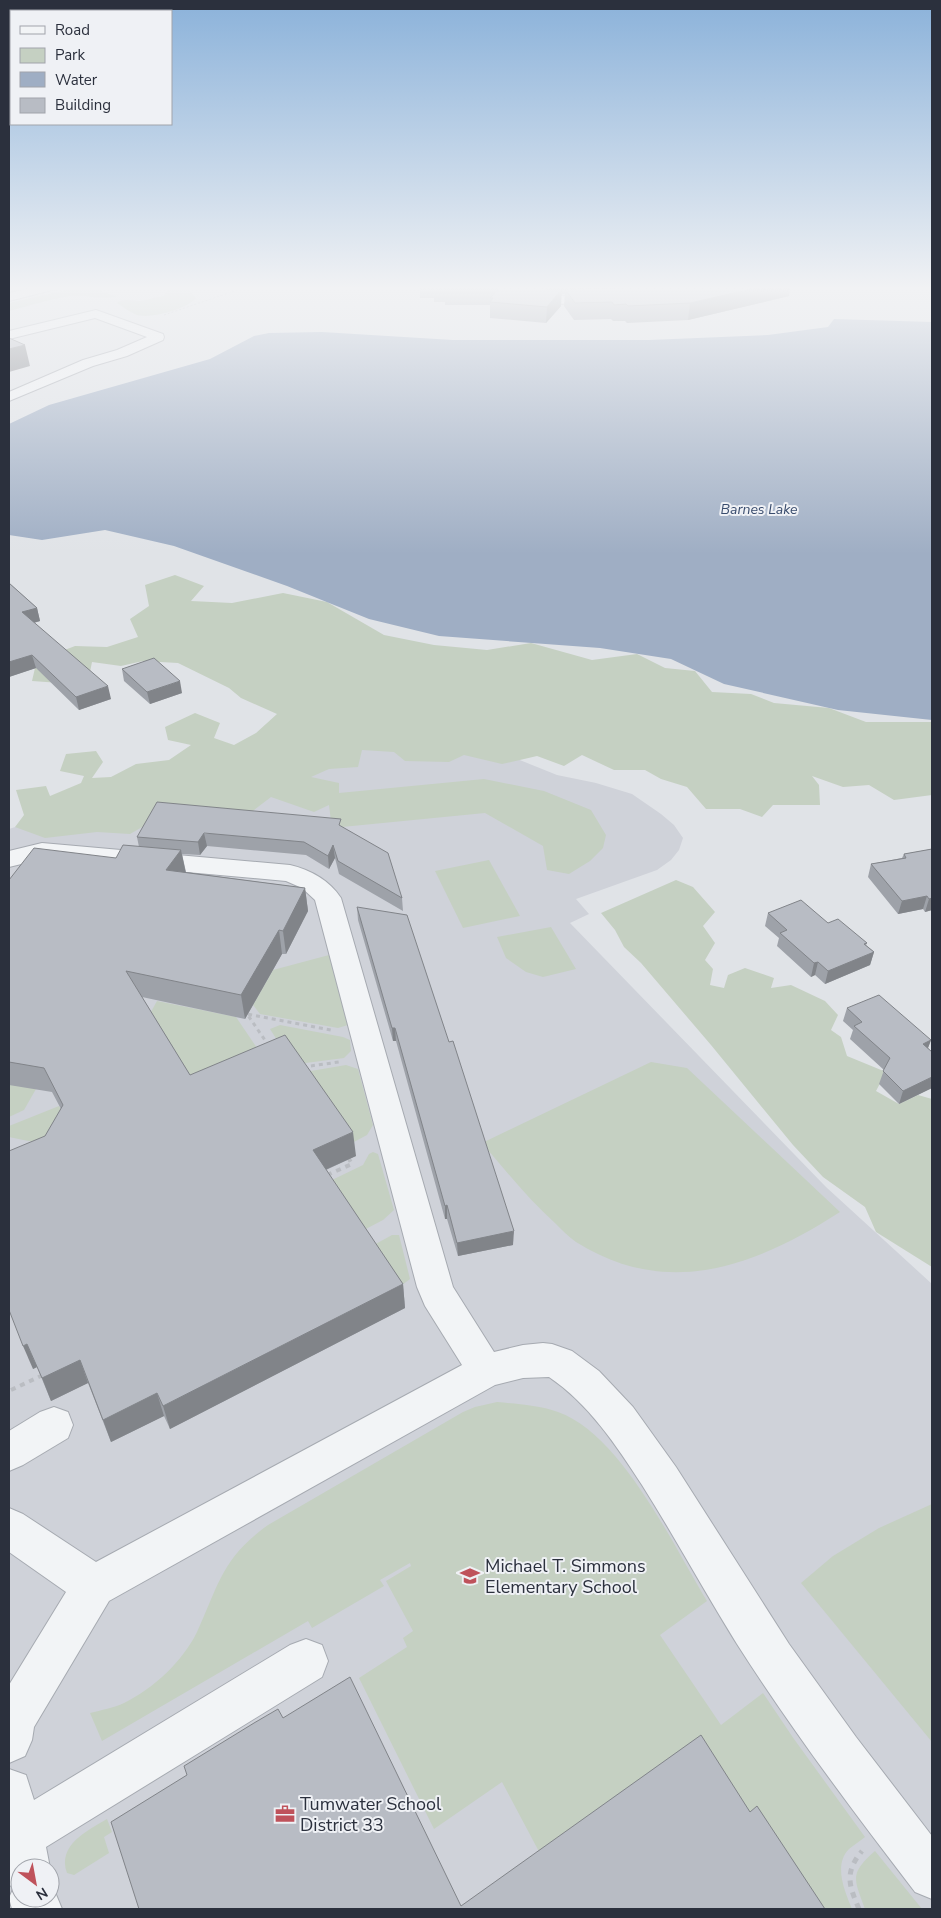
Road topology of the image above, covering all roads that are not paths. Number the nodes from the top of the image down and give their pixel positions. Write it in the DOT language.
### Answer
graph roads {
  1 [pos="59,376"];
  2 [pos="9,397"];
  3 [pos="9,859"];
  4 [pos="486,1371"];
  5 [pos="54,1425"];
  6 [pos="9,1452"];
  7 [pos="9,1528"];
  8 [pos="94,1586"];
  9 [pos="306,1661"];
  10 [pos="9,1740"];
  11 [pos="9,1792"];
  12 [pos="22,1853"];
  13 [pos="932,1875"];
  1 -- 2 [label="street"];
  3 -- 4 [label="street"];
  4 -- 8 [label="street"];
  4 -- 13 [label="street"];
  5 -- 6 [label="street"];
  7 -- 8 [label="street"];
  8 -- 10 [label="street"];
  9 -- 12 [label="street"];
  11 -- 12 [label="street"];
}
